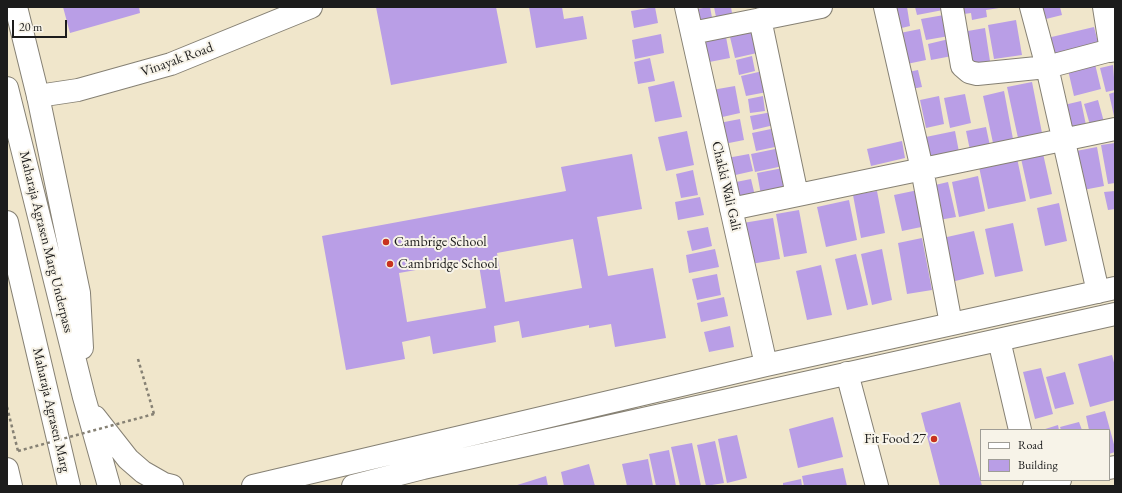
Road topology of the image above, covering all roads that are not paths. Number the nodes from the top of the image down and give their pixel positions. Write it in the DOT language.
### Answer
graph roads {
  1 [pos="16,7"];
  2 [pos="311,7"];
  3 [pos="686,7"];
  4 [pos="821,7"];
  5 [pos="885,7"];
  6 [pos="952,7"];
  7 [pos="1031,7"];
  8 [pos="1104,7"];
  9 [pos="760,19"];
  10 [pos="692,33"];
  11 [pos="1113,50"];
  12 [pos="1047,67"];
  13 [pos="7,88"];
  14 [pos="38,96"];
  15 [pos="1115,129"];
  16 [pos="1062,140"];
  17 [pos="922,169"];
  18 [pos="797,195"];
  19 [pos="731,209"];
  20 [pos="7,222"];
  21 [pos="1106,290"];
  22 [pos="7,293"];
  23 [pos="1115,314"];
  24 [pos="951,324"];
  25 [pos="33,334"];
  26 [pos="999,340"];
  27 [pos="766,365"];
  28 [pos="847,373"];
  29 [pos="85,402"];
  30 [pos="1020,429"];
  31 [pos="7,469"];
  32 [pos="425,477"];
  33 [pos="1056,481"];
  34 [pos="11,486"];
  35 [pos="69,486"];
  36 [pos="110,486"];
  37 [pos="172,486"];
  38 [pos="253,486"];
  39 [pos="353,486"];
  40 [pos="877,486"];
  41 [pos="1034,486"];
  1 -- 14 [label="street"];
  2 -- 14 [label="street, Vinayak Road"];
  3 -- 10 [label="street, Chakki Wali Gali"];
  4 -- 9 [label="street"];
  5 -- 17 [label="street"];
  6 -- 12 [label="street"];
  7 -- 12 [label="street"];
  8 -- 11 [label="street"];
  9 -- 10 [label="street"];
  9 -- 18 [label="street"];
  10 -- 19 [label="street, Chakki Wali Gali"];
  11 -- 12 [label="street"];
  12 -- 16 [label="street"];
  13 -- 29 [label="street, Maharaja Agrasen Marg Underpass"];
  14 -- 29 [label="street"];
  15 -- 16 [label="street"];
  16 -- 17 [label="street"];
  16 -- 21 [label="street"];
  17 -- 18 [label="street"];
  17 -- 24 [label="street"];
  18 -- 19 [label="street"];
  19 -- 27 [label="street, Chakki Wali Gali"];
  20 -- 25 [label="street"];
  21 -- 24 [label="street"];
  22 -- 25 [label="street"];
  23 -- 26 [label="street"];
  24 -- 27 [label="street"];
  25 -- 35 [label="street, Maharaja Agrasen Marg"];
  26 -- 28 [label="street"];
  26 -- 30 [label="street"];
  27 -- 38 [label="street"];
  28 -- 32 [label="street"];
  28 -- 40 [label="street"];
  29 -- 36 [label="street"];
  29 -- 37 [label="street"];
  31 -- 34 [label="street"];
  32 -- 39 [label="street"];
  33 -- 41 [label="street"];
}
